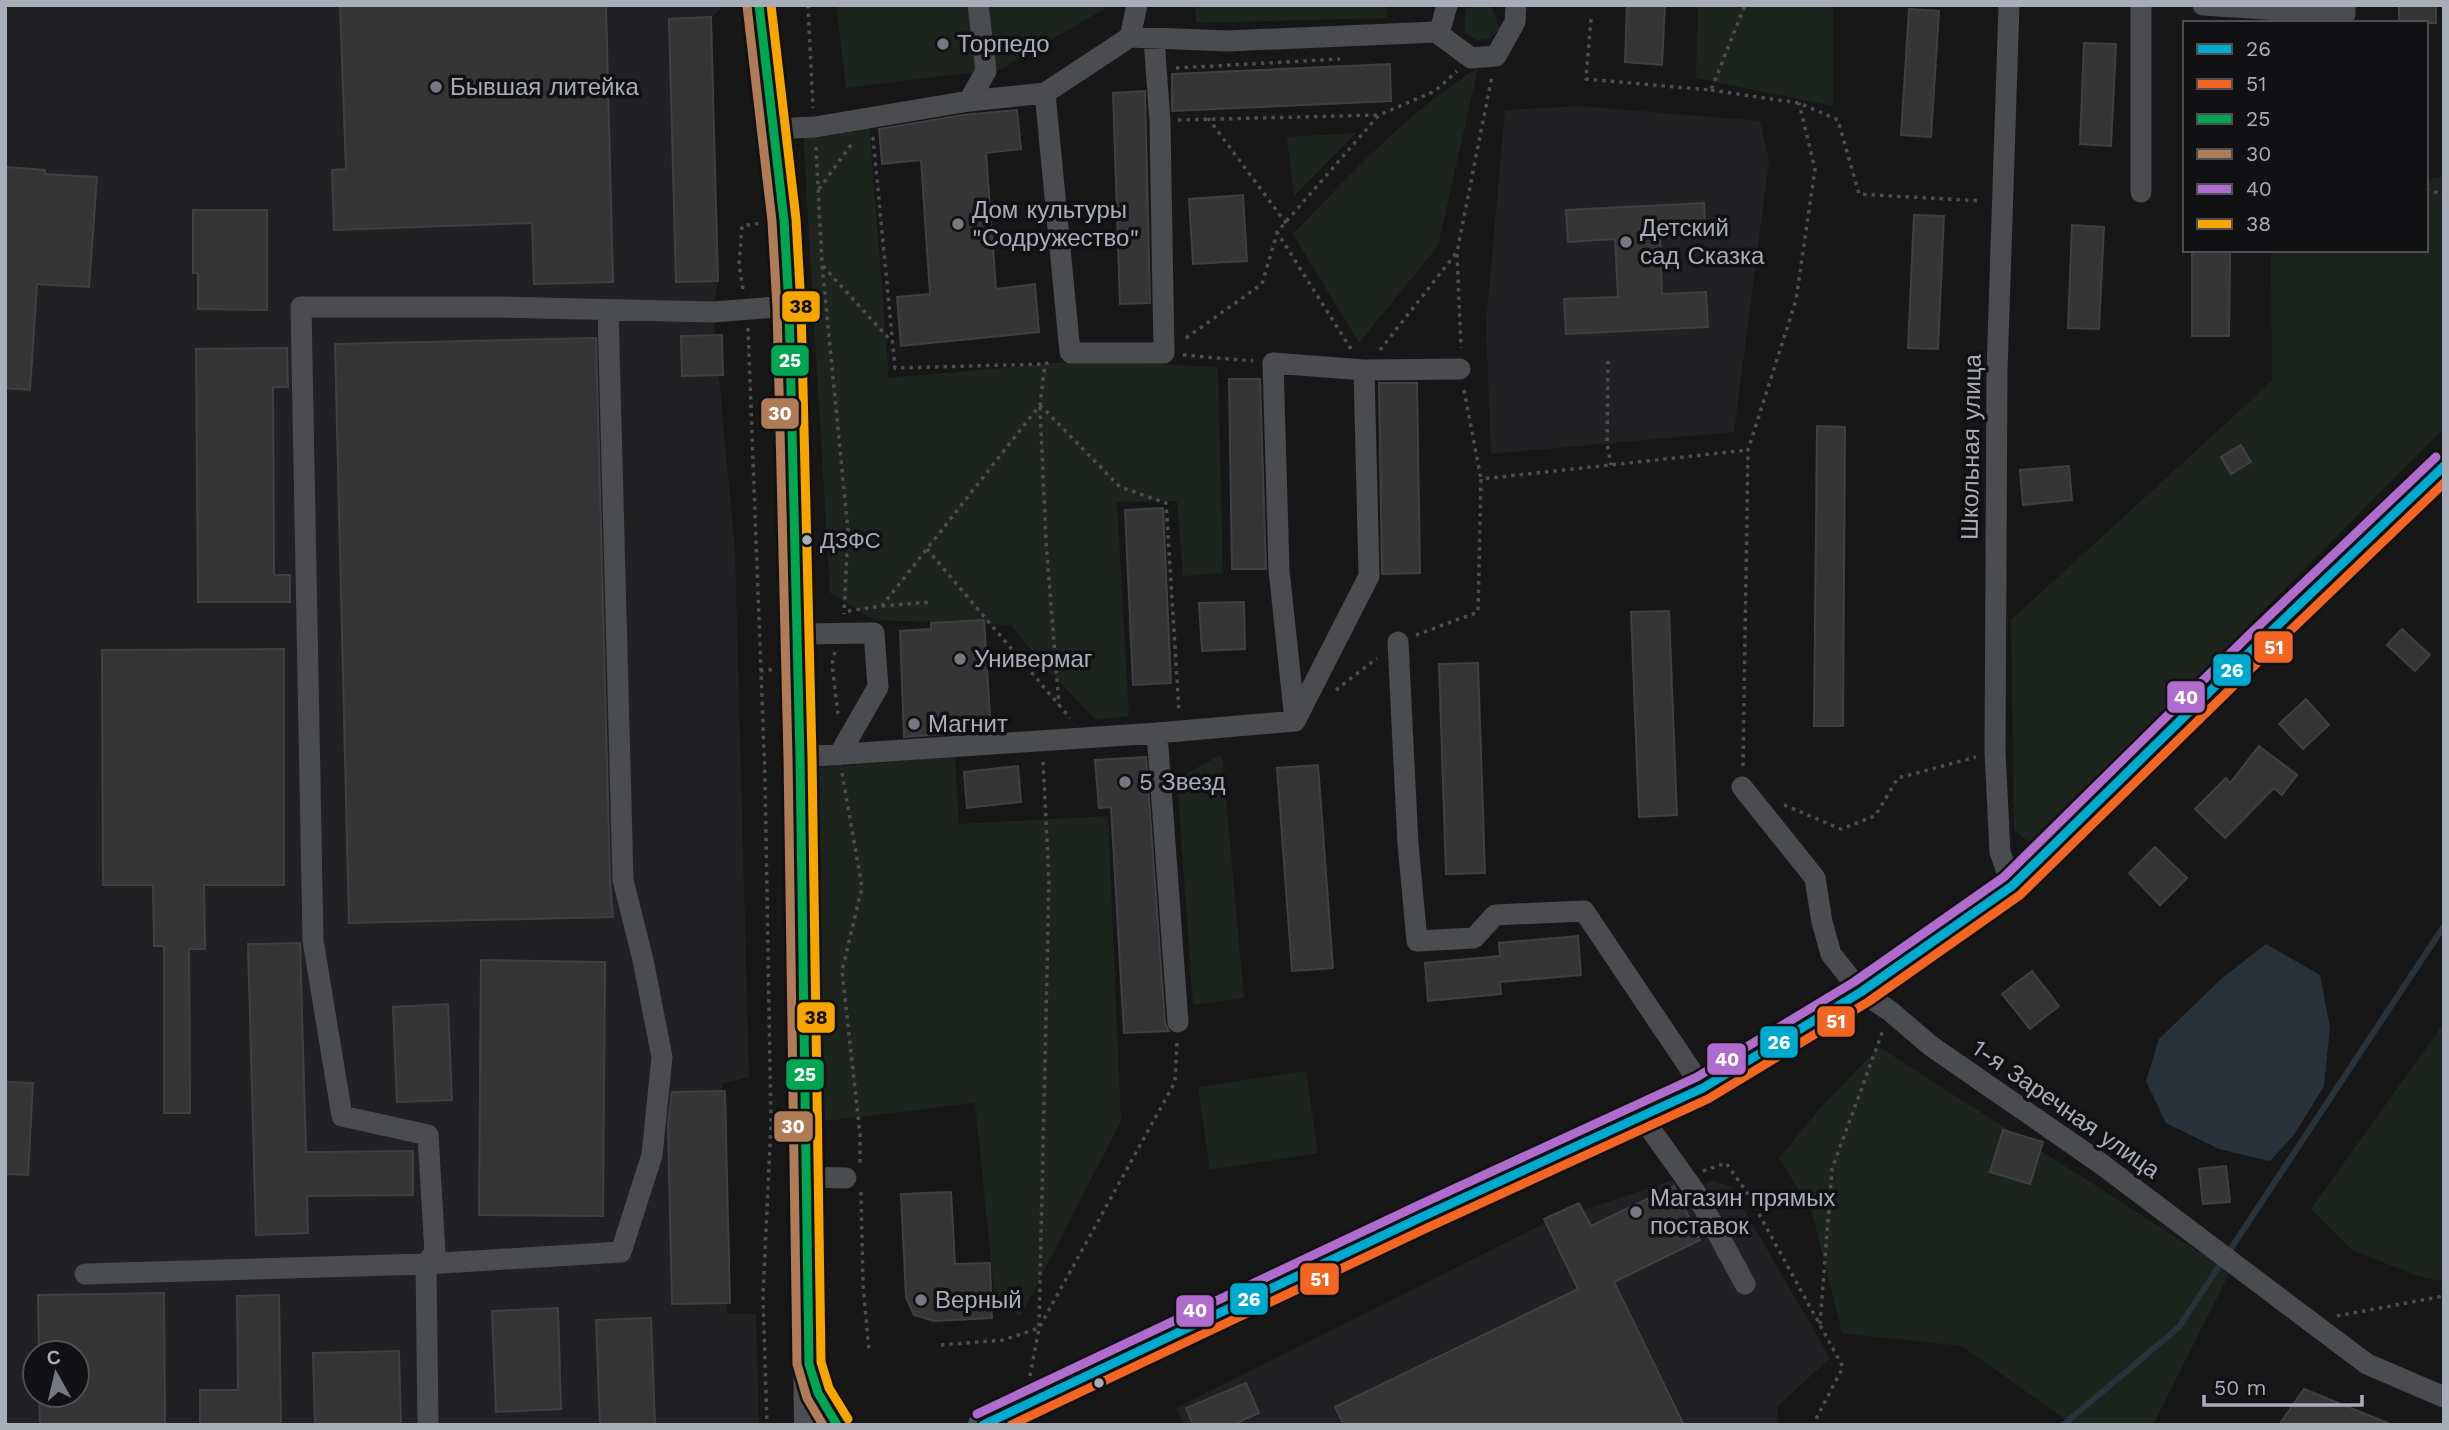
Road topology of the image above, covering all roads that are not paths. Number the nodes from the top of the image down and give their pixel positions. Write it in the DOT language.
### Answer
graph roads {
  1 [pos="759,5"];
  2 [pos="978,5"];
  3 [pos="1137,5"];
  4 [pos="1440,5"];
  5 [pos="1447,5"];
  6 [pos="2009,5"];
  7 [pos="2141,5"];
  8 [pos="2203,5"];
  9 [pos="2345,5"];
  10 [pos="1513,11"];
  11 [pos="1439,34"];
  12 [pos="1130,37"];
  13 [pos="1154,39"];
  14 [pos="1045,93"];
  15 [pos="969,101"];
  16 [pos="774,130"];
  17 [pos="2141,192"];
  18 [pos="789,306"];
  19 [pos="608,310"];
  20 [pos="1460,369"];
  21 [pos="1364,370"];
  22 [pos="2444,466"];
  23 [pos="797,634"];
  24 [pos="1398,642"];
  25 [pos="1296,721"];
  26 [pos="1157,733"];
  27 [pos="839,755"];
  28 [pos="800,757"];
  29 [pos="1742,788"];
  30 [pos="2012,886"];
  31 [pos="1861,992"];
  32 [pos="1178,1022"];
  33 [pos="1703,1088"];
  34 [pos="1641,1116"];
  35 [pos="807,1177"];
  36 [pos="856,1181"];
  37 [pos="426,1264"];
  38 [pos="85,1274"];
  39 [pos="1745,1284"];
  40 [pos="809,1364"];
  41 [pos="2444,1397"];
  42 [pos="428,1425"];
  43 [pos="808,1425"];
  44 [pos="837,1425"];
  45 [pos="982,1425"];
  1 -- 16 [label="main road"];
  2 -- 15 [label="street"];
  3 -- 12 [label="street"];
  4 -- 11 [label="street"];
  5 -- 11 [label="street"];
  6 -- 30 [label="street, Школьная улица"];
  7 -- 17 [label="street"];
  8 -- 9 [label="street"];
  10 -- 11 [label="street"];
  11 -- 13 [label="street"];
  12 -- 13 [label="street"];
  12 -- 14 [label="street"];
  13 -- 14 [label="street"];
  14 -- 15 [label="street"];
  15 -- 16 [label="street"];
  16 -- 18 [label="main road"];
  18 -- 19 [label="street"];
  18 -- 23 [label="main road"];
  19 -- 37 [label="street"];
  19 -- 37 [label="street"];
  20 -- 21 [label="street"];
  21 -- 25 [label="street"];
  21 -- 25 [label="street"];
  22 -- 30 [label="main road"];
  23 -- 27 [label="street"];
  23 -- 28 [label="main road"];
  24 -- 33 [label="street"];
  25 -- 26 [label="street"];
  26 -- 27 [label="street"];
  26 -- 32 [label="street"];
  27 -- 28 [label="street"];
  28 -- 35 [label="main road"];
  29 -- 31 [label="street, 1-я Заречная улица"];
  30 -- 31 [label="main road"];
  31 -- 33 [label="main road"];
  31 -- 41 [label="street, 1-я Заречная улица"];
  33 -- 34 [label="main road"];
  34 -- 39 [label="street"];
  34 -- 45 [label="main road"];
  35 -- 36 [label="street"];
  35 -- 40 [label="main road"];
  37 -- 38 [label="street"];
  37 -- 42 [label="street"];
  40 -- 43 [label="main road"];
  40 -- 44 [label="main road"];
}
